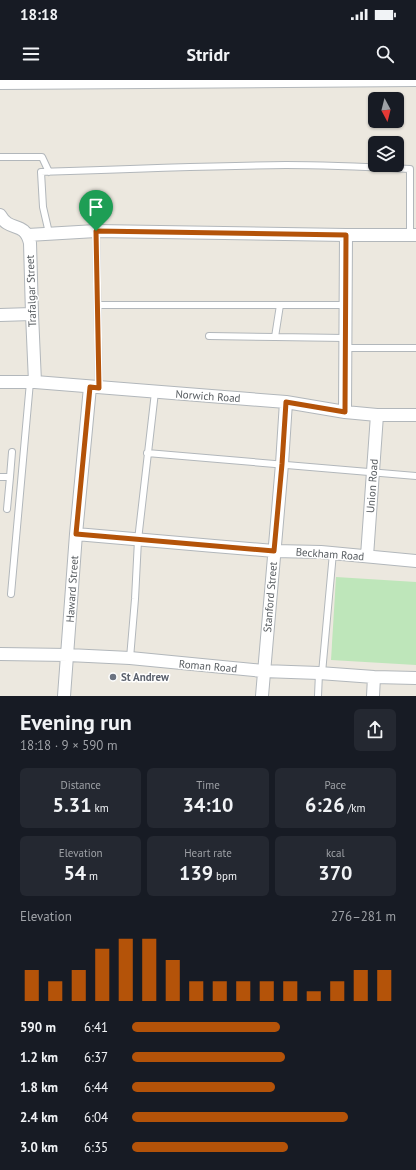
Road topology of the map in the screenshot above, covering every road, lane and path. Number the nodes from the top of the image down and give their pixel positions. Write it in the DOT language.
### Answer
graph roads {
  1 [pos="361,80"];
  2 [pos="416,80"];
  3 [pos="0,83"];
  4 [pos="0,157"];
  5 [pos="49,172"];
  6 [pos="1,220"];
  7 [pos="96,231"];
  8 [pos="49,233"];
  9 [pos="28,235"];
  10 [pos="346,235"];
  11 [pos="413,235"];
  12 [pos="98,305"];
  13 [pos="280,306"];
  14 [pos="345,306"];
  15 [pos="32,314"];
  16 [pos="0,316"];
  17 [pos="209,336"];
  18 [pos="275,337"];
  19 [pos="345,343"];
  20 [pos="416,348"];
  21 [pos="0,382"];
  22 [pos="33,382"];
  23 [pos="95,387"];
  24 [pos="155,392"];
  25 [pos="286,402"];
  26 [pos="345,412"];
  27 [pos="376,415"];
  28 [pos="416,415"];
  29 [pos="12,452"];
  30 [pos="147,453"];
  31 [pos="282,464"];
  32 [pos="373,472"];
  33 [pos="416,476"];
  34 [pos="0,477"];
  35 [pos="10,477"];
  36 [pos="7,509"];
  37 [pos="76,534"];
  38 [pos="138,540"];
  39 [pos="274,551"];
  40 [pos="333,553"];
  41 [pos="367,556"];
  42 [pos="416,561"];
  43 [pos="11,594"];
  44 [pos="0,654"];
  45 [pos="68,654"];
  46 [pos="130,658"];
  47 [pos="264,671"];
  48 [pos="321,673"];
  49 [pos="374,677"];
  50 [pos="416,678"];
  51 [pos="64,696"];
  52 [pos="262,696"];
  53 [pos="318,696"];
  54 [pos="373,696"];
  1 -- 2 [label="street"];
  1 -- 3 [label="street"];
  4 -- 5 [label="lane"];
  5 -- 8 [label="lane"];
  5 -- 11 [label="lane"];
  6 -- 9 [label="street"];
  7 -- 8 [label="street"];
  7 -- 10 [label="street"];
  7 -- 12 [label="lane"];
  8 -- 9 [label="street"];
  9 -- 15 [label="street, Trafalgar Street"];
  10 -- 11 [label="street"];
  10 -- 14 [label="street"];
  12 -- 13 [label="lane"];
  12 -- 23 [label="lane"];
  13 -- 14 [label="lane"];
  13 -- 18 [label="lane"];
  14 -- 19 [label="street"];
  15 -- 16 [label="street"];
  15 -- 22 [label="street, Trafalgar Street"];
  17 -- 18 [label="lane"];
  18 -- 19 [label="lane"];
  19 -- 20 [label="lane"];
  19 -- 26 [label="street"];
  21 -- 22 [label="street, Norwich Road"];
  22 -- 23 [label="street, Norwich Road"];
  22 -- 43 [label="lane"];
  23 -- 24 [label="street, Norwich Road"];
  23 -- 37 [label="street, Haward Street"];
  24 -- 25 [label="street, Norwich Road"];
  24 -- 30 [label="lane"];
  25 -- 26 [label="street, Norwich Road"];
  25 -- 31 [label="street, Stanford Street"];
  26 -- 27 [label="street, Norwich Road"];
  27 -- 28 [label="street, Norwich Road"];
  27 -- 32 [label="street, Union Road"];
  29 -- 35 [label="lane"];
  30 -- 31 [label="lane"];
  30 -- 38 [label="lane"];
  31 -- 32 [label="lane"];
  31 -- 39 [label="street, Stanford Street"];
  32 -- 33 [label="lane"];
  32 -- 41 [label="street, Union Road"];
  34 -- 35 [label="lane"];
  35 -- 36 [label="lane"];
  37 -- 38 [label="street, Beckham Road"];
  37 -- 45 [label="street, Haward Street"];
  38 -- 39 [label="street, Beckham Road"];
  38 -- 46 [label="lane"];
  39 -- 40 [label="street, Beckham Road"];
  39 -- 47 [label="street, Stanford Street"];
  40 -- 41 [label="street, Beckham Road"];
  40 -- 48 [label="lane"];
  41 -- 42 [label="street, Beckham Road"];
  44 -- 45 [label="street, Roman Road"];
  45 -- 46 [label="street, Roman Road"];
  45 -- 51 [label="street, Haward Street"];
  46 -- 47 [label="street, Roman Road"];
  47 -- 48 [label="street, Roman Road"];
  47 -- 52 [label="street, Stanford Street"];
  48 -- 49 [label="street, Roman Road"];
  48 -- 53 [label="lane"];
  49 -- 50 [label="street, Roman Road"];
  49 -- 54 [label="street"];
}
